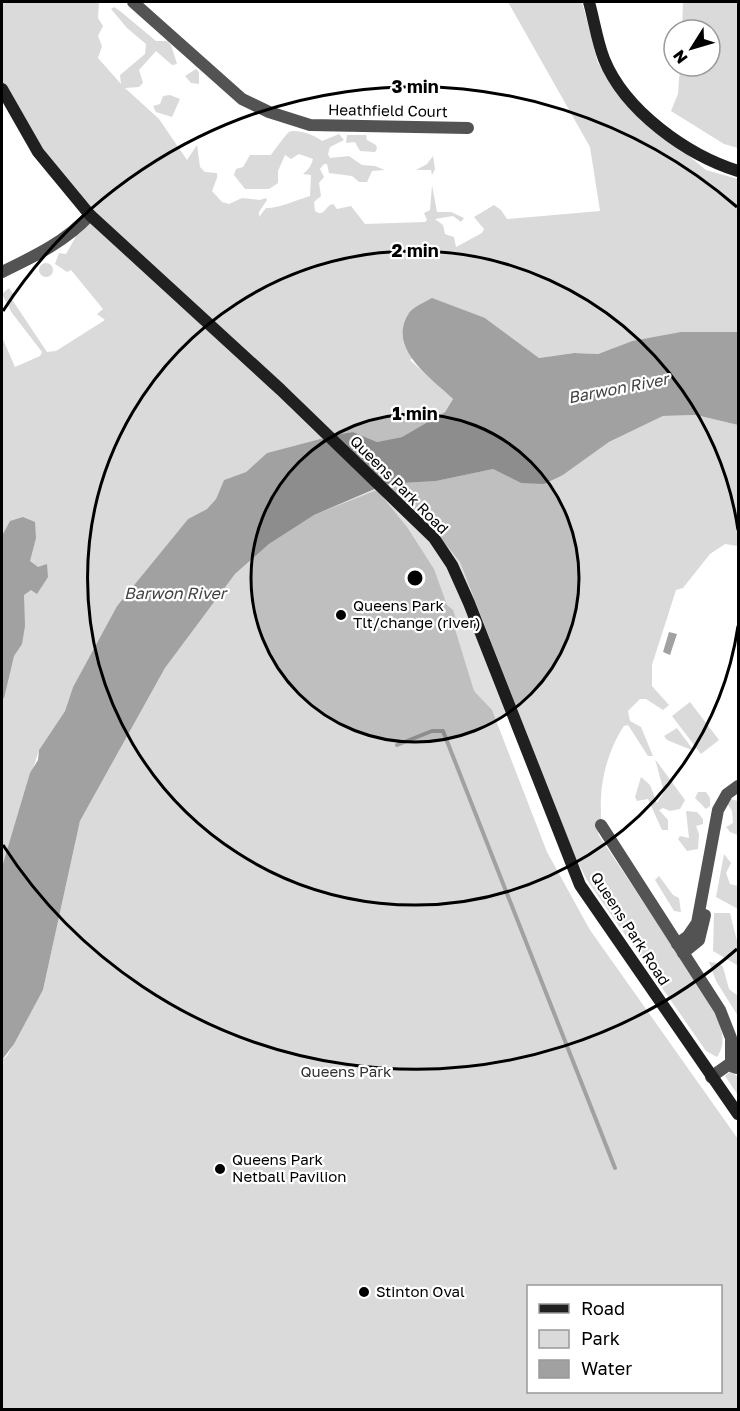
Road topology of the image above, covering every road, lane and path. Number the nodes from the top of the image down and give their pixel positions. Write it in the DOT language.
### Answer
graph roads {
  1 [pos="133,2"];
  2 [pos="589,2"];
  3 [pos="2,89"];
  4 [pos="468,128"];
  5 [pos="738,171"];
  6 [pos="90,214"];
  7 [pos="2,272"];
  8 [pos="738,786"];
  9 [pos="602,825"];
  10 [pos="680,948"];
  11 [pos="735,1066"];
  12 [pos="711,1077"];
  13 [pos="738,1114"];
  1 -- 4 [label="street, Heathfield Court"];
  2 -- 5 [label="main road"];
  3 -- 6 [label="main road, Queens Park Road"];
  6 -- 7 [label="street"];
  6 -- 12 [label="main road, Queens Park Road"];
  8 -- 10 [label="street"];
  9 -- 10 [label="street"];
  10 -- 11 [label="street"];
  11 -- 12 [label="street"];
  12 -- 13 [label="main road, Queens Park Road"];
}
